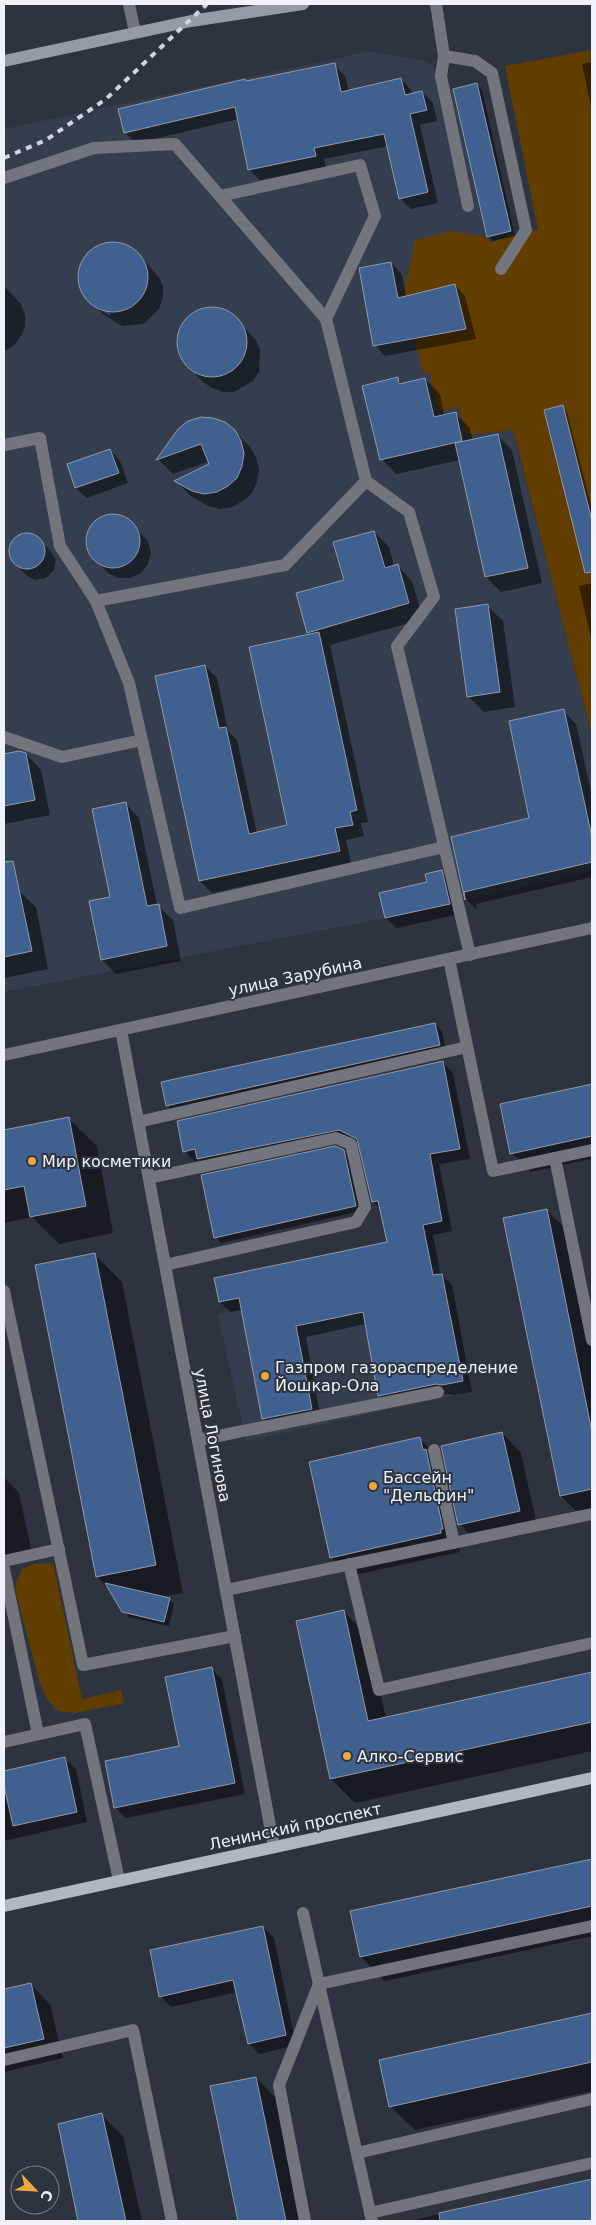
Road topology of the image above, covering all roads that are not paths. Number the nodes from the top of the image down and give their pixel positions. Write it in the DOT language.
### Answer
graph roads {
  1 [pos="129,4"];
  2 [pos="303,4"];
  3 [pos="436,4"];
  4 [pos="135,32"];
  5 [pos="444,56"];
  6 [pos="4,61"];
  7 [pos="4,178"];
  8 [pos="220,196"];
  9 [pos="468,206"];
  10 [pos="501,269"];
  11 [pos="326,319"];
  12 [pos="4,445"];
  13 [pos="366,480"];
  14 [pos="96,601"];
  15 [pos="4,737"];
  16 [pos="142,740"];
  17 [pos="444,847"];
  18 [pos="592,928"];
  19 [pos="470,954"];
  20 [pos="449,959"];
  21 [pos="121,1030"];
  22 [pos="467,1047"];
  23 [pos="4,1055"];
  24 [pos="138,1122"];
  25 [pos="592,1150"];
  26 [pos="555,1158"];
  27 [pos="148,1178"];
  28 [pos="165,1265"];
  29 [pos="4,1291"];
  30 [pos="592,1340"];
  31 [pos="438,1392"];
  32 [pos="198,1440"];
  33 [pos="434,1450"];
  34 [pos="592,1514"];
  35 [pos="454,1543"];
  36 [pos="58,1549"];
  37 [pos="4,1561"];
  38 [pos="349,1564"];
  39 [pos="4,1569"];
  40 [pos="226,1590"];
  41 [pos="235,1636"];
  42 [pos="592,1643"];
  43 [pos="38,1734"];
  44 [pos="4,1742"];
  45 [pos="592,1778"];
  46 [pos="274,1847"];
  47 [pos="119,1880"];
  48 [pos="4,1906"];
  49 [pos="303,1913"];
  50 [pos="592,1926"];
  51 [pos="319,1984"];
  52 [pos="4,2060"];
  53 [pos="592,2099"];
  54 [pos="357,2154"];
  55 [pos="592,2163"];
  56 [pos="371,2217"];
  57 [pos="172,2221"];
  58 [pos="306,2221"];
  1 -- 4 [label="street"];
  2 -- 4 [label="main road"];
  3 -- 5 [label="street"];
  4 -- 6 [label="main road"];
  5 -- 9 [label="street"];
  5 -- 10 [label="street"];
  7 -- 8 [label="street"];
  8 -- 11 [label="street"];
  8 -- 11 [label="street"];
  11 -- 13 [label="street"];
  12 -- 14 [label="street"];
  13 -- 14 [label="street"];
  13 -- 17 [label="street"];
  14 -- 16 [label="street"];
  15 -- 16 [label="street"];
  16 -- 17 [label="street"];
  17 -- 19 [label="street"];
  18 -- 19 [label="street, улица Зарубина"];
  19 -- 20 [label="street, улица Зарубина"];
  20 -- 21 [label="street, улица Зарубина"];
  20 -- 22 [label="street"];
  21 -- 23 [label="street, улица Зарубина"];
  21 -- 24 [label="street, улица Логинова"];
  22 -- 24 [label="street"];
  22 -- 26 [label="street"];
  24 -- 27 [label="street, улица Логинова"];
  25 -- 26 [label="street"];
  26 -- 30 [label="street"];
  27 -- 28 [label="street, улица Логинова"];
  27 -- 28 [label="street"];
  28 -- 32 [label="street, улица Логинова"];
  29 -- 36 [label="street"];
  31 -- 32 [label="street"];
  32 -- 40 [label="street, улица Логинова"];
  33 -- 35 [label="street"];
  34 -- 35 [label="street"];
  35 -- 38 [label="street"];
  36 -- 37 [label="street"];
  36 -- 41 [label="street"];
  38 -- 40 [label="street"];
  38 -- 42 [label="street"];
  39 -- 43 [label="street"];
  40 -- 41 [label="street, улица Логинова"];
  41 -- 46 [label="street, улица Логинова"];
  43 -- 44 [label="street"];
  43 -- 47 [label="street"];
  45 -- 46 [label="main road, Ленинский проспект"];
  46 -- 47 [label="main road, Ленинский проспект"];
  47 -- 48 [label="main road, Ленинский проспект"];
  49 -- 51 [label="street"];
  50 -- 51 [label="street"];
  51 -- 54 [label="street"];
  51 -- 58 [label="street"];
  52 -- 57 [label="street"];
  53 -- 54 [label="street"];
  54 -- 56 [label="street"];
  55 -- 56 [label="street"];
}
